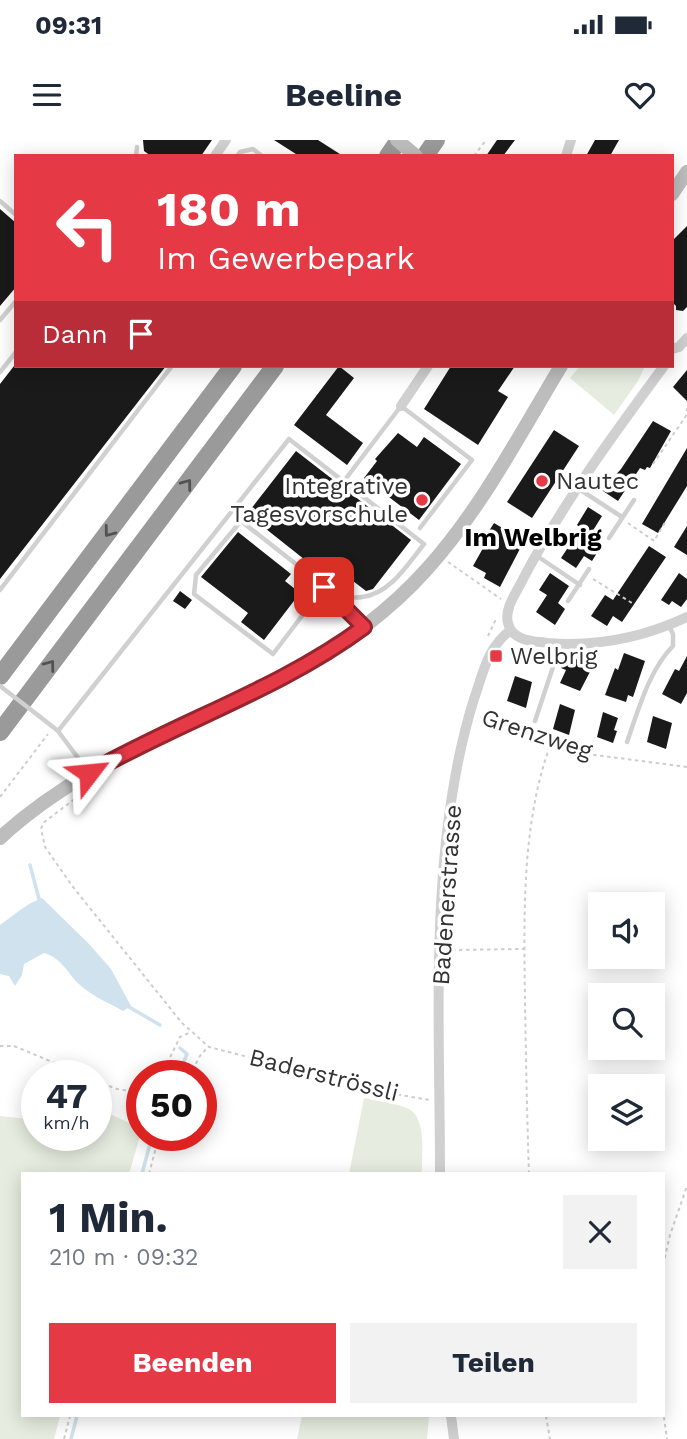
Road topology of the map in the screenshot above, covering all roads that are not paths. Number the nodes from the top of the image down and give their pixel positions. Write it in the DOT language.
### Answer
graph roads {
  1 [pos="398,140"];
  2 [pos="138,146"];
  3 [pos="136,154"];
  4 [pos="238,154"];
  5 [pos="259,154"];
  6 [pos="414,154"];
  7 [pos="687,172"];
  8 [pos="674,191"];
  9 [pos="0,201"];
  10 [pos="14,213"];
  11 [pos="14,303"];
  12 [pos="0,320"];
  13 [pos="14,354"];
  14 [pos="170,368"];
  15 [pos="231,368"];
  16 [pos="273,368"];
  17 [pos="427,368"];
  18 [pos="560,368"];
  19 [pos="663,368"];
  20 [pos="0,372"];
  21 [pos="401,406"];
  22 [pos="344,482"];
  23 [pos="576,487"];
  24 [pos="634,500"];
  25 [pos="622,518"];
  26 [pos="421,528"];
  27 [pos="609,538"];
  28 [pos="536,555"];
  29 [pos="588,572"];
  30 [pos="580,585"];
  31 [pos="324,587"];
  32 [pos="0,590"];
  33 [pos="334,594"];
  34 [pos="568,601"];
  35 [pos="687,617"];
  36 [pos="669,625"];
  37 [pos="364,627"];
  38 [pos="511,630"];
  39 [pos="561,644"];
  40 [pos="0,676"];
  41 [pos="0,687"];
  42 [pos="535,721"];
  43 [pos="55,729"];
  44 [pos="0,732"];
  45 [pos="627,743"];
  46 [pos="89,773"];
  47 [pos="0,838"];
  48 [pos="440,1172"];
  49 [pos="451,1417"];
  50 [pos="454,1439"];
  1 -- 6 [label="main road, bridge"];
  2 -- 3 [label="lane"];
  4 -- 5 [label="lane"];
  7 -- 8 [label="main road"];
  9 -- 10 [label="lane"];
  11 -- 12 [label="lane"];
  13 -- 20 [label="lane"];
  14 -- 32 [label="lane"];
  15 -- 40 [label="highway, one-way"];
  44 -- 16 [label="highway, one-way"];
  17 -- 21 [label="street"];
  18 -- 37 [label="main road"];
  19 -- 23 [label="street"];
  21 -- 22 [label="lane"];
  21 -- 26 [label="lane"];
  22 -- 33 [label="lane"];
  22 -- 43 [label="lane"];
  23 -- 25 [label="lane"];
  23 -- 28 [label="street"];
  24 -- 25 [label="lane"];
  25 -- 27 [label="lane"];
  28 -- 30 [label="lane"];
  28 -- 38 [label="street"];
  29 -- 30 [label="lane"];
  30 -- 34 [label="lane"];
  31 -- 31 [label="lane"];
  31 -- 33 [label="lane"];
  33 -- 37 [label="lane"];
  35 -- 36 [label="street"];
  36 -- 39 [label="street"];
  36 -- 45 [label="lane"];
  37 -- 46 [label="main road"];
  38 -- 39 [label="street"];
  38 -- 48 [label="street, Badenerstrasse"];
  39 -- 42 [label="lane"];
  41 -- 43 [label="lane, bridge"];
  43 -- 46 [label="lane"];
  46 -- 47 [label="main road"];
  49 -- 50 [label="street"];
}
